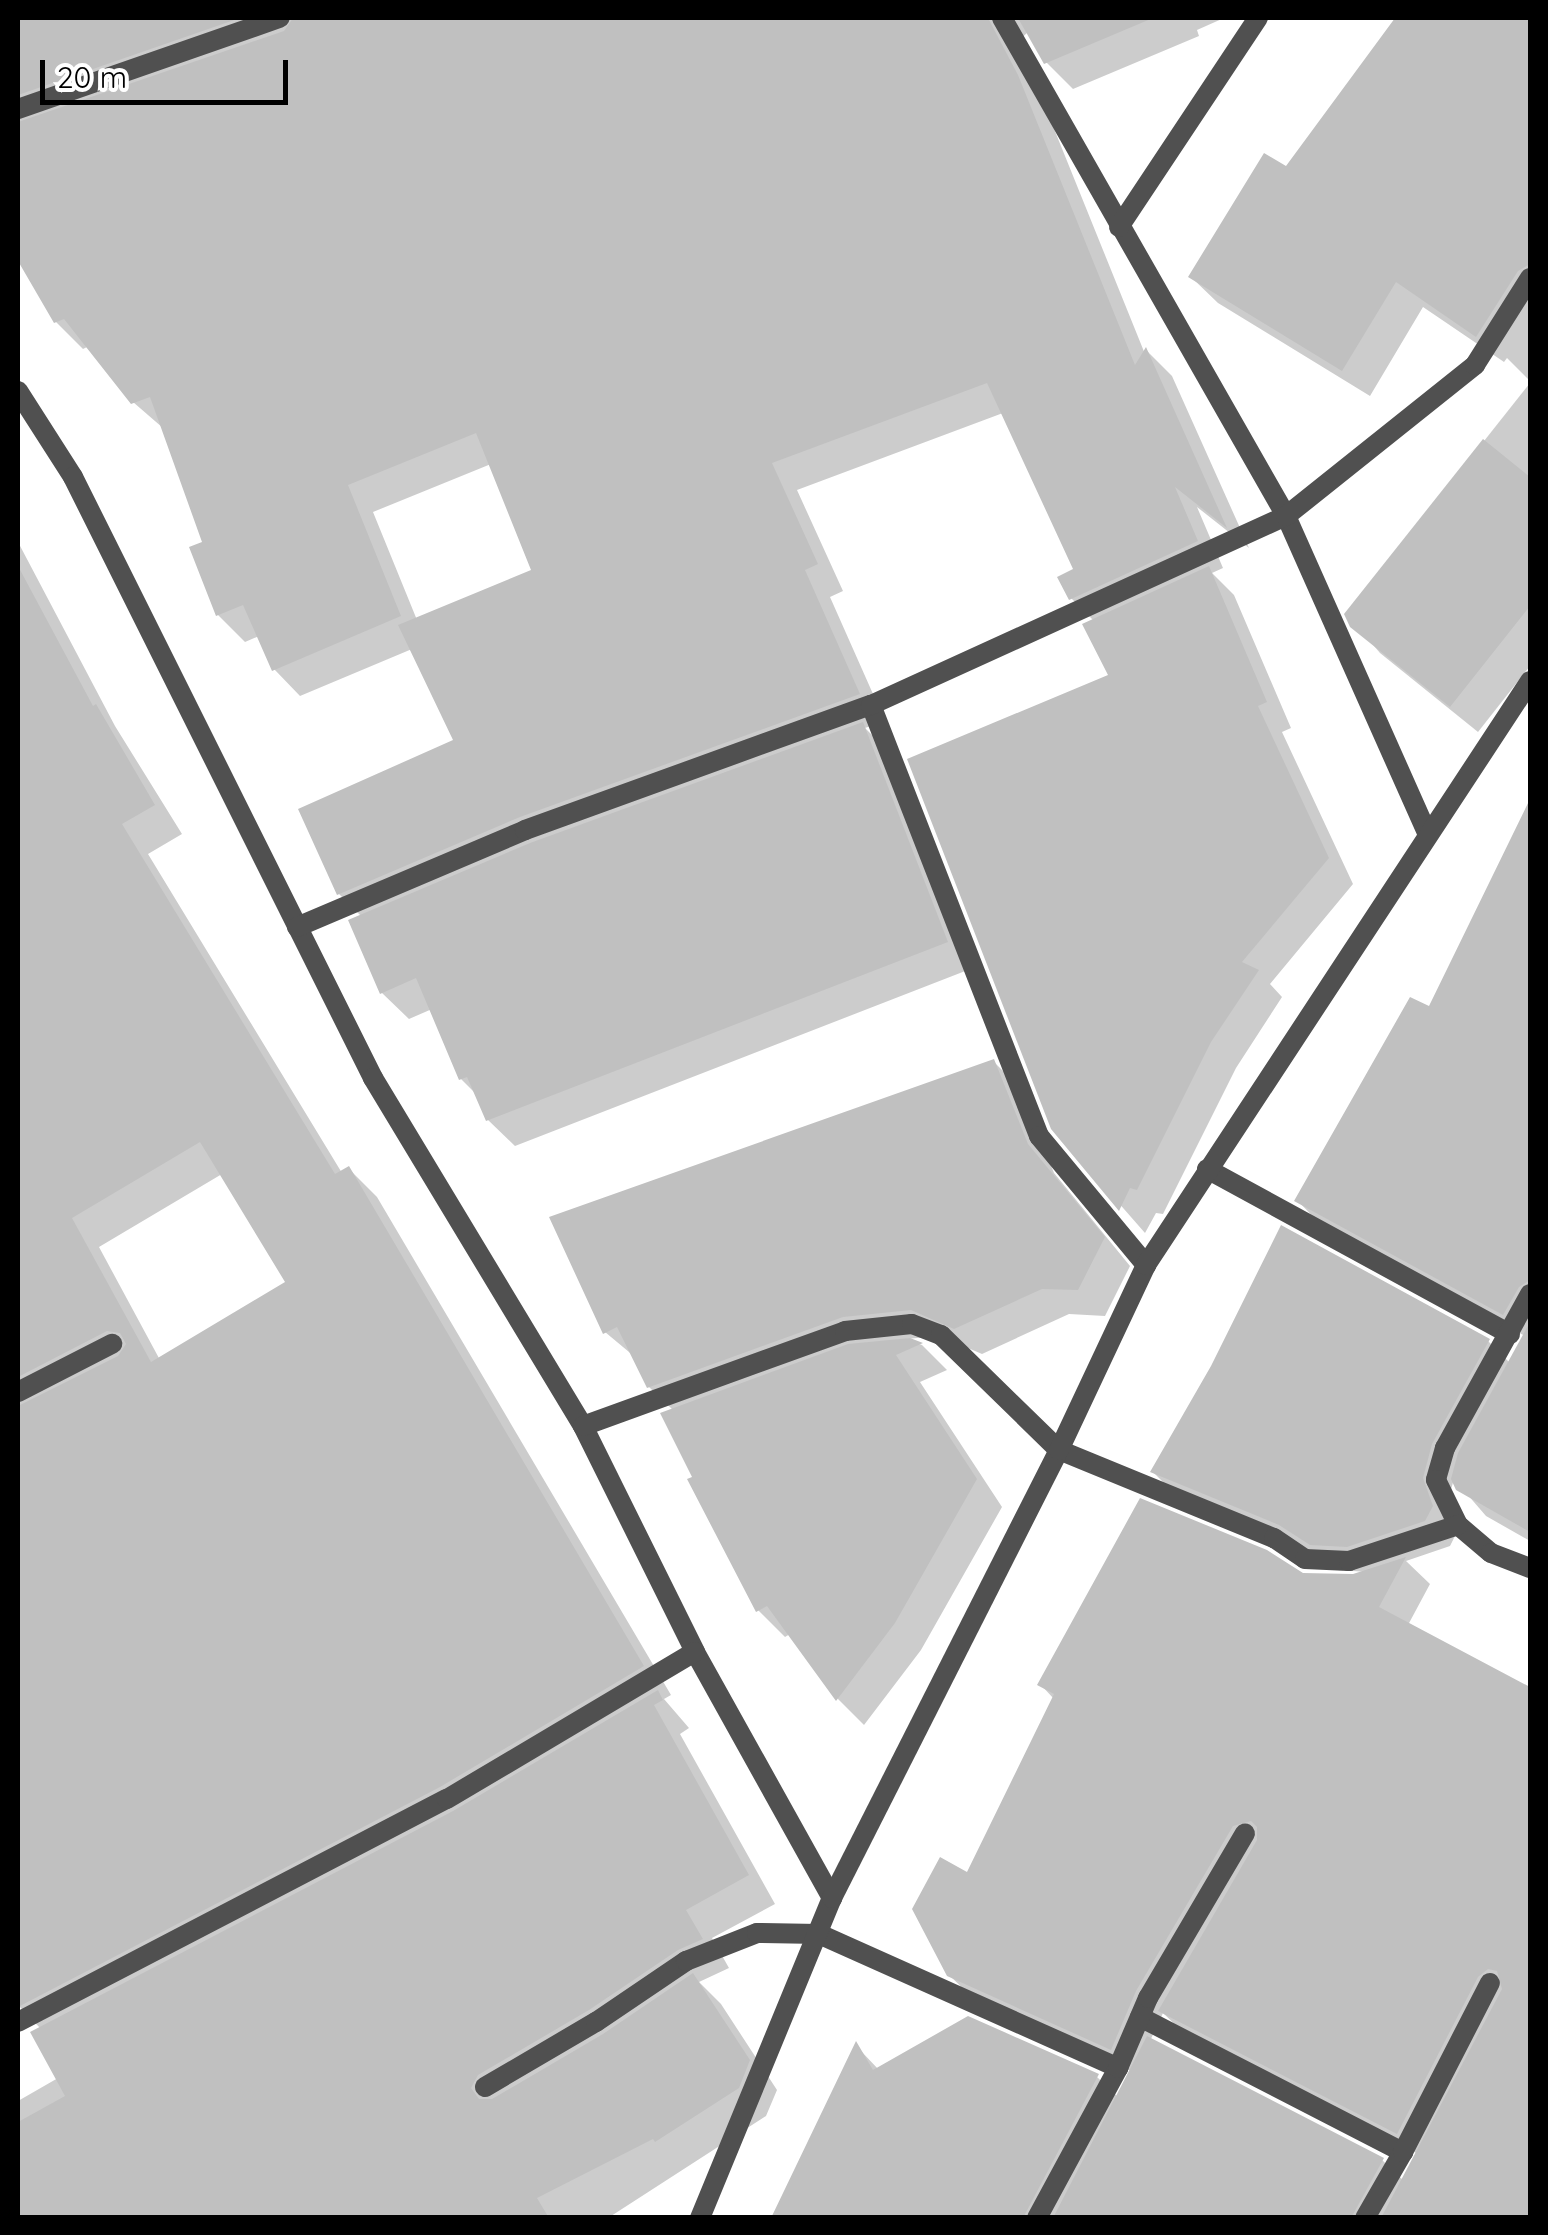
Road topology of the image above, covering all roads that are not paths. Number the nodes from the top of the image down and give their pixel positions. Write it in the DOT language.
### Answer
graph roads {
  1 [pos="280,18"];
  2 [pos="1002,18"];
  3 [pos="1258,18"];
  4 [pos="18,110"];
  5 [pos="1120,227"];
  6 [pos="1530,278"];
  7 [pos="18,391"];
  8 [pos="1286,516"];
  9 [pos="1530,680"];
  10 [pos="871,705"];
  11 [pos="1427,833"];
  12 [pos="297,927"];
  13 [pos="1208,1169"];
  14 [pos="1146,1265"];
  15 [pos="1530,1294"];
  16 [pos="1510,1334"];
  17 [pos="112,1344"];
  18 [pos="18,1392"];
  19 [pos="583,1426"];
  20 [pos="1059,1450"];
  21 [pos="1458,1525"];
  22 [pos="1530,1568"];
  23 [pos="695,1652"];
  24 [pos="1245,1833"];
  25 [pos="832,1898"];
  26 [pos="819,1934"];
  27 [pos="1490,1984"];
  28 [pos="1140,2017"];
  29 [pos="18,2022"];
  30 [pos="1118,2068"];
  31 [pos="485,2087"];
  32 [pos="1403,2152"];
  33 [pos="708,2215"];
  34 [pos="1037,2218"];
  35 [pos="1366,2218"];
  1 -- 4 [label="street"];
  2 -- 5 [label="street"];
  3 -- 5 [label="street"];
  5 -- 8 [label="street"];
  6 -- 8 [label="street"];
  7 -- 12 [label="street"];
  8 -- 10 [label="street"];
  8 -- 11 [label="street"];
  9 -- 11 [label="street"];
  10 -- 12 [label="street"];
  10 -- 14 [label="street"];
  11 -- 13 [label="street"];
  12 -- 19 [label="street"];
  13 -- 14 [label="street"];
  13 -- 16 [label="street"];
  14 -- 20 [label="street"];
  15 -- 16 [label="street"];
  16 -- 21 [label="street"];
  17 -- 18 [label="street"];
  19 -- 20 [label="street"];
  19 -- 23 [label="street"];
  20 -- 21 [label="street"];
  20 -- 25 [label="street"];
  21 -- 22 [label="street"];
  23 -- 25 [label="street"];
  23 -- 29 [label="street"];
  24 -- 28 [label="street"];
  25 -- 26 [label="street"];
  26 -- 30 [label="street"];
  26 -- 31 [label="street"];
  26 -- 33 [label="street"];
  27 -- 32 [label="street"];
  28 -- 30 [label="street"];
  28 -- 32 [label="street"];
  30 -- 34 [label="street"];
  32 -- 35 [label="street"];
}
